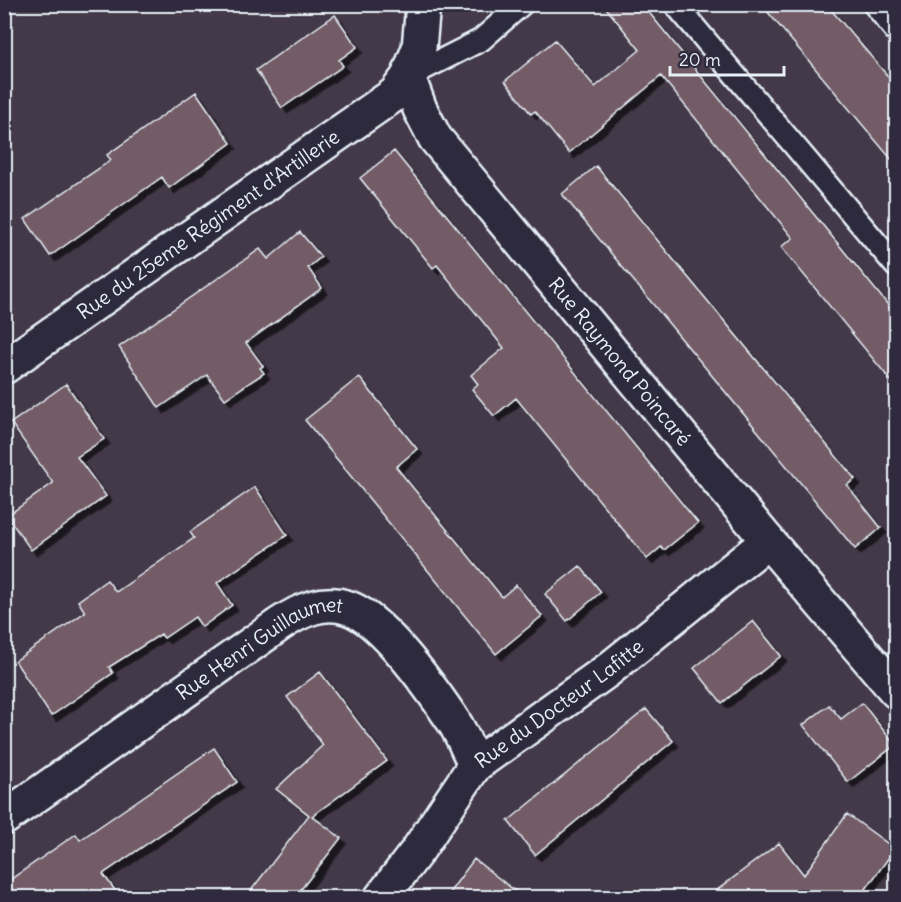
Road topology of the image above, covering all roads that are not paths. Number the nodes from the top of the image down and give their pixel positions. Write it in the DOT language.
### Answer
graph roads {
  1 [pos="423,4"];
  2 [pos="522,4"];
  3 [pos="675,4"];
  4 [pos="874,4"];
  5 [pos="897,31"];
  6 [pos="408,78"];
  7 [pos="897,266"];
  8 [pos="4,367"];
  9 [pos="768,541"];
  10 [pos="897,691"];
  11 [pos="475,765"];
  12 [pos="8,807"];
  13 [pos="381,897"];
  1 -- 6 [label="street"];
  2 -- 6 [label="lane"];
  3 -- 7 [label="lane"];
  4 -- 5 [label="lane"];
  6 -- 8 [label="street, Rue du 25eme Régiment d'Artillerie"];
  6 -- 9 [label="street, Rue Raymond Poincaré"];
  9 -- 10 [label="street, Rue Raymond Poincaré"];
  9 -- 11 [label="street, Rue du Docteur Lafitte"];
  11 -- 12 [label="street, Rue Henri Guillaumet"];
  11 -- 13 [label="street, Rue du Docteur Lafitte"];
}
